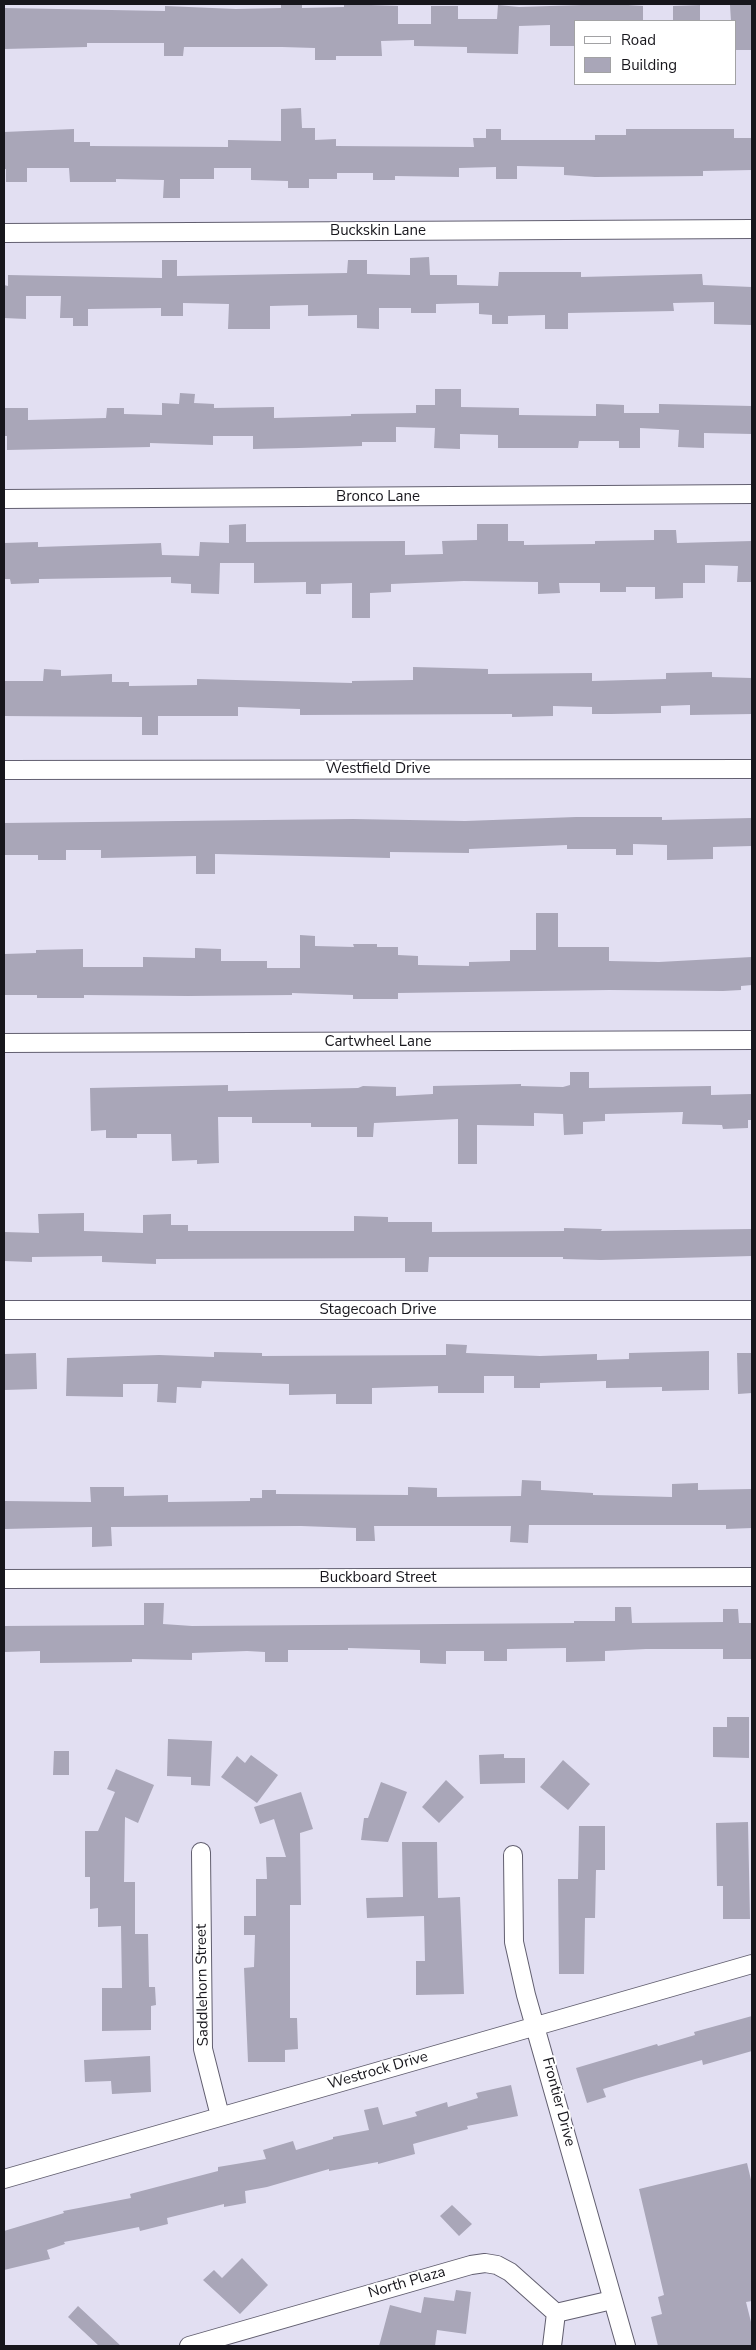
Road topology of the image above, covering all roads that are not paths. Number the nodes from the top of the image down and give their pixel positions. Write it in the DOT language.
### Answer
graph roads {
  1 [pos="752,229"];
  2 [pos="4,232"];
  3 [pos="752,494"];
  4 [pos="4,499"];
  5 [pos="752,769"];
  6 [pos="4,770"];
  7 [pos="752,1040"];
  8 [pos="4,1043"];
  9 [pos="4,1310"];
  10 [pos="752,1310"];
  11 [pos="752,1577"];
  12 [pos="4,1580"];
  13 [pos="201,1852"];
  14 [pos="513,1855"];
  15 [pos="752,1964"];
  16 [pos="536,2026"];
  17 [pos="220,2116"];
  18 [pos="4,2178"];
  19 [pos="612,2300"];
  20 [pos="556,2313"];
  21 [pos="189,2346"];
  22 [pos="552,2346"];
  23 [pos="626,2346"];
  1 -- 2 [label="street, Buckskin Lane"];
  3 -- 4 [label="street, Bronco Lane"];
  5 -- 6 [label="street, Westfield Drive"];
  7 -- 8 [label="street, Cartwheel Lane"];
  9 -- 10 [label="street, Stagecoach Drive"];
  11 -- 12 [label="street, Buckboard Street"];
  13 -- 17 [label="street, Saddlehorn Street"];
  14 -- 16 [label="street, Frontier Drive"];
  15 -- 16 [label="street, Westrock Drive"];
  16 -- 17 [label="street, Westrock Drive"];
  16 -- 19 [label="street, Frontier Drive"];
  17 -- 18 [label="street, Westrock Drive"];
  19 -- 20 [label="street"];
  19 -- 23 [label="street, Frontier Drive"];
  20 -- 21 [label="street, North Plaza"];
  20 -- 22 [label="street"];
}
